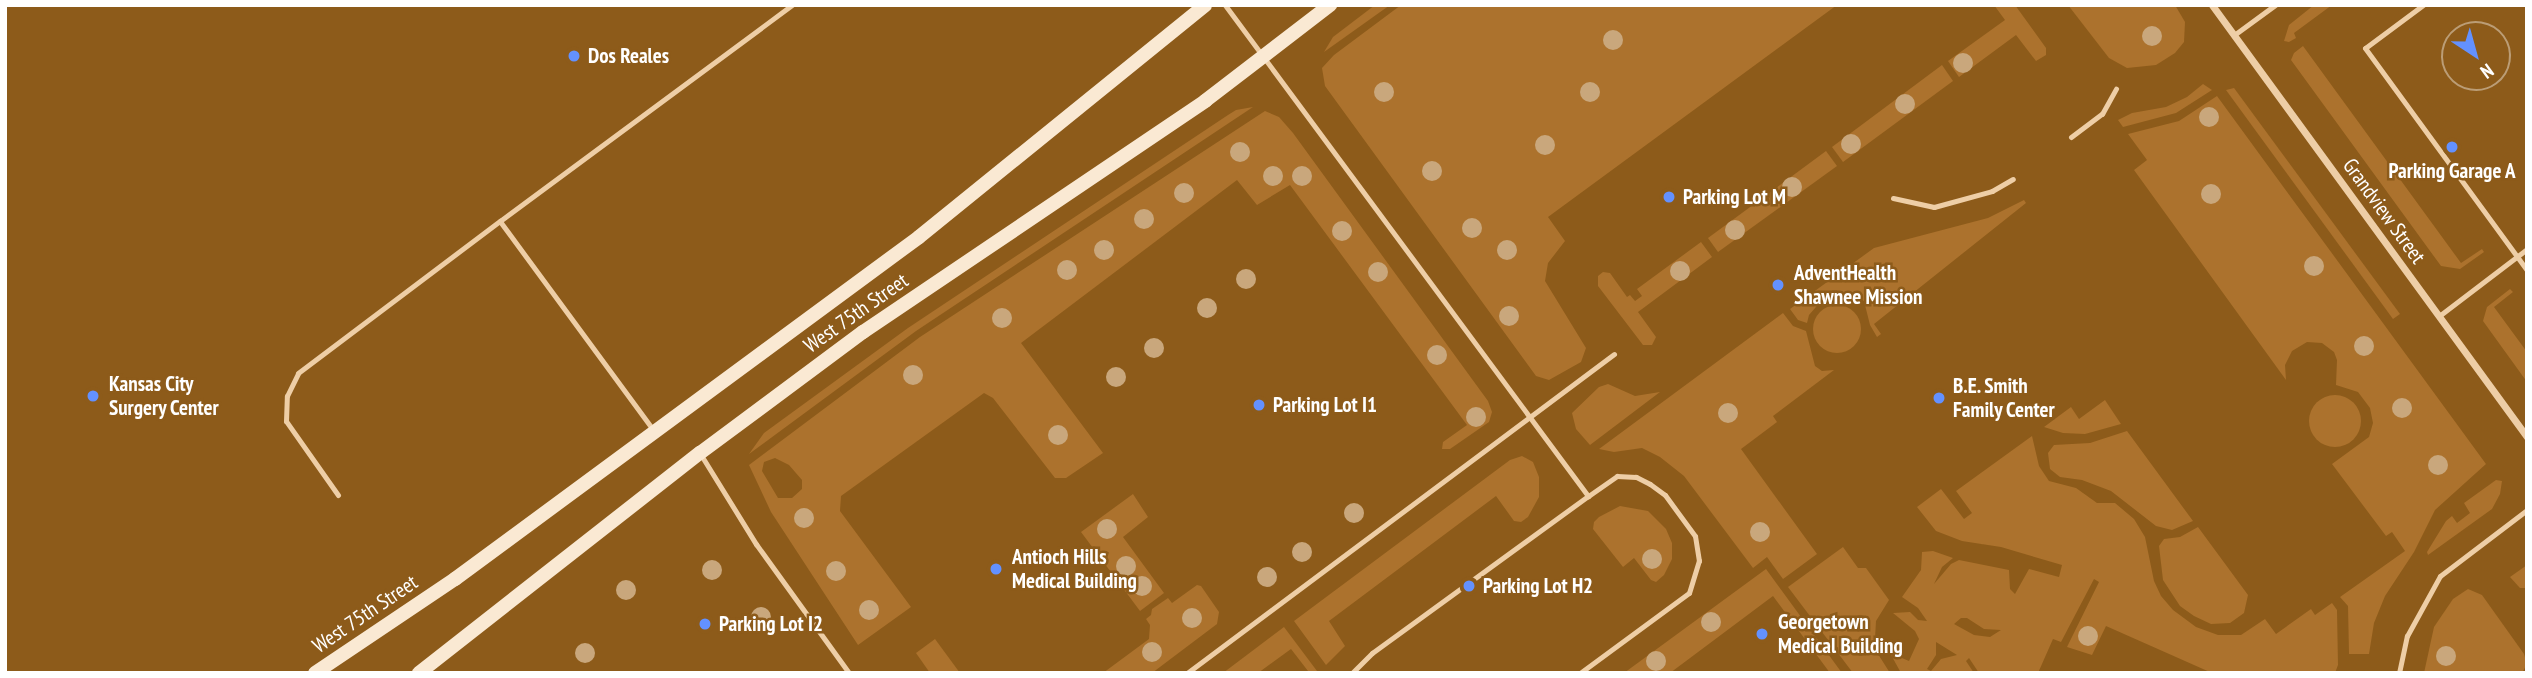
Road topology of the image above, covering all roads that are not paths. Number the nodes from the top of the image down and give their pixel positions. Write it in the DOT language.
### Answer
graph roads {
  1 [pos="792,5"];
  2 [pos="1205,5"];
  3 [pos="1225,5"];
  4 [pos="1330,5"];
  5 [pos="2212,5"];
  6 [pos="2275,5"];
  7 [pos="2423,5"];
  8 [pos="2234,35"];
  9 [pos="1263,55"];
  10 [pos="2116,89"];
  11 [pos="2071,136"];
  12 [pos="2013,179"];
  13 [pos="1893,198"];
  14 [pos="500,221"];
  15 [pos="2527,249"];
  16 [pos="2517,256"];
  17 [pos="2527,270"];
  18 [pos="2439,316"];
  19 [pos="1614,354"];
  20 [pos="1531,418"];
  21 [pos="656,433"];
  22 [pos="2527,437"];
  23 [pos="699,453"];
  24 [pos="338,495"];
  25 [pos="1588,496"];
  26 [pos="2527,510"];
  27 [pos="316,673"];
  28 [pos="419,673"];
  29 [pos="849,673"];
  30 [pos="1187,673"];
  31 [pos="1352,673"];
  32 [pos="1580,673"];
  33 [pos="2399,673"];
  1 -- 14 [label="lane"];
  2 -- 21 [label="main road, West 75th Street"];
  3 -- 9 [label="lane"];
  4 -- 9 [label="main road, West 75th Street"];
  5 -- 8 [label="street, Grandview Street"];
  6 -- 8 [label="lane"];
  7 -- 16 [label="lane"];
  8 -- 18 [label="street, Grandview Street"];
  9 -- 20 [label="lane"];
  9 -- 23 [label="main road, West 75th Street"];
  10 -- 11 [label="lane"];
  12 -- 13 [label="lane"];
  14 -- 21 [label="lane"];
  14 -- 24 [label="lane"];
  15 -- 16 [label="lane"];
  16 -- 17 [label="lane"];
  16 -- 18 [label="lane"];
  18 -- 22 [label="street, Grandview Street"];
  19 -- 20 [label="lane"];
  20 -- 25 [label="lane"];
  20 -- 30 [label="lane"];
  21 -- 27 [label="main road, West 75th Street"];
  23 -- 28 [label="main road, West 75th Street"];
  23 -- 29 [label="lane"];
  25 -- 31 [label="lane"];
  25 -- 32 [label="lane"];
  26 -- 33 [label="lane"];
}
